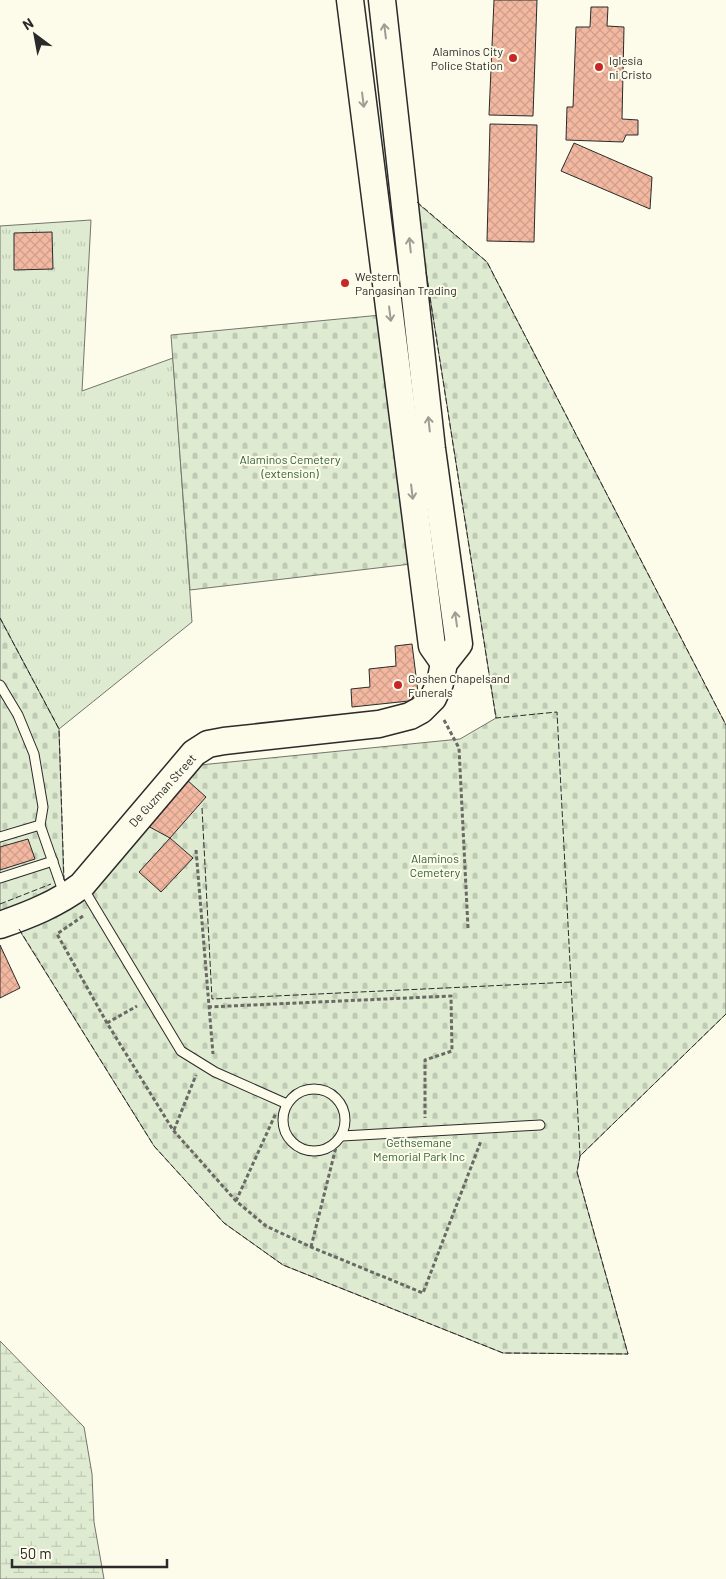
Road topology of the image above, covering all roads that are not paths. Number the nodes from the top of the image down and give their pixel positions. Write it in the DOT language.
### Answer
graph roads {
  1 [pos="350,0"];
  2 [pos="382,0"];
  3 [pos="390,65"];
  4 [pos="359,70"];
  5 [pos="404,186"];
  6 [pos="375,190"];
  7 [pos="419,450"];
  8 [pos="0,685"];
  9 [pos="40,825"];
  10 [pos="0,837"];
  11 [pos="53,861"];
  12 [pos="0,878"];
  13 [pos="74,892"];
  14 [pos="0,925"];
  15 [pos="284,1103"];
  16 [pos="540,1125"];
  17 [pos="340,1139"];
  1 -- 4 [label="street"];
  3 -- 2 [label="street, one-way"];
  3 -- 4 [label="street"];
  3 -- 5 [label="street"];
  4 -- 6 [label="street, one-way"];
  5 -- 6 [label="street"];
  7 -- 5 [label="street, one-way"];
  6 -- 7 [label="street, one-way"];
  7 -- 13 [label="street, De Guzman Street"];
  8 -- 9 [label="lane"];
  9 -- 10 [label="lane"];
  9 -- 11 [label="lane"];
  11 -- 12 [label="lane"];
  11 -- 13 [label="lane"];
  13 -- 14 [label="street, De Guzman Street"];
  13 -- 15 [label="lane"];
  15 -- 17 [label="lane"];
  15 -- 17 [label="lane"];
  16 -- 17 [label="lane"];
}
